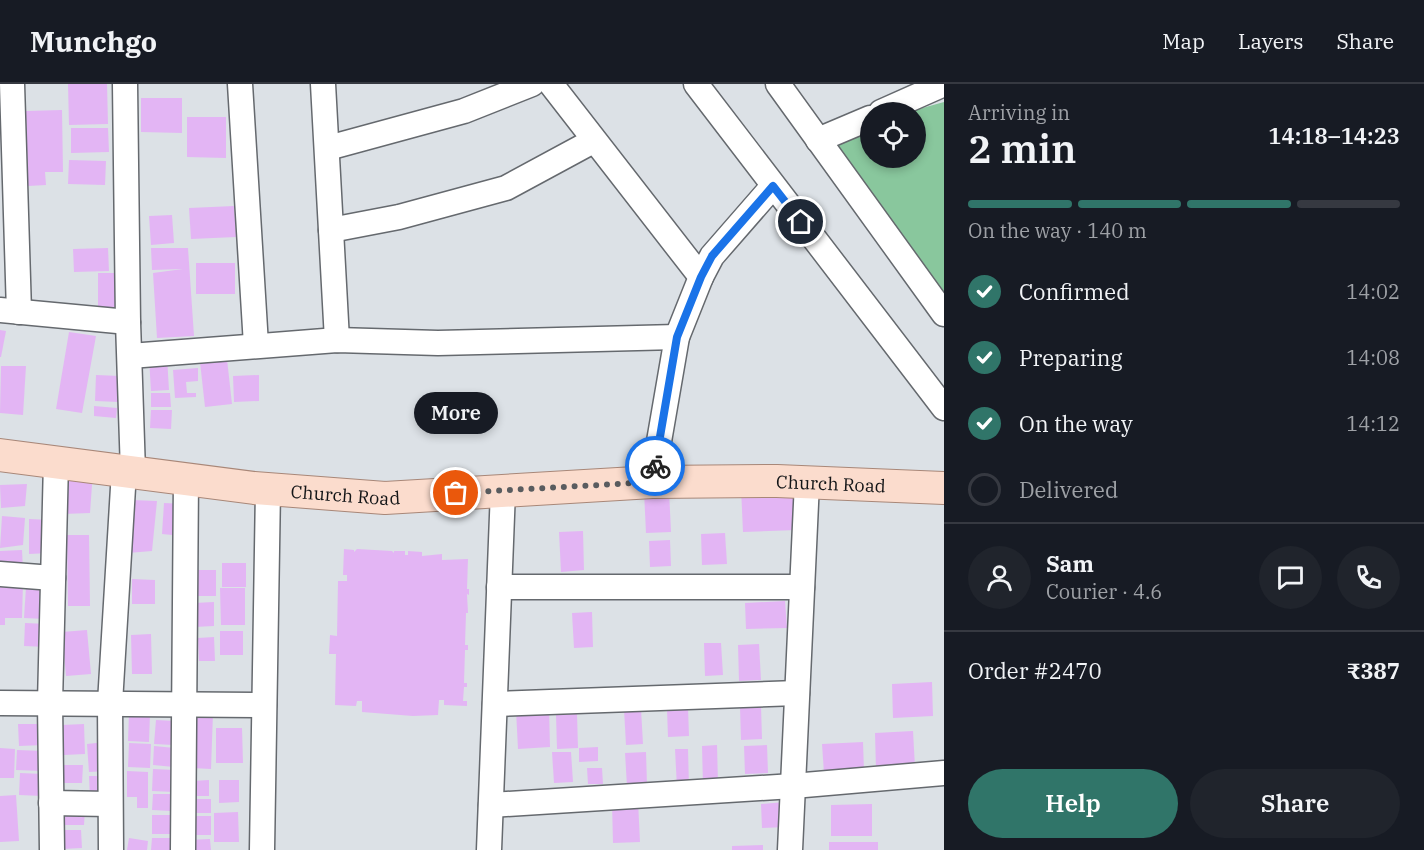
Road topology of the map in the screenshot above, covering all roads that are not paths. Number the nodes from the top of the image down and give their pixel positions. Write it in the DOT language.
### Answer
graph roads {
  1 [pos="12,84"];
  2 [pos="125,84"];
  3 [pos="240,84"];
  4 [pos="323,84"];
  5 [pos="532,84"];
  6 [pos="551,84"];
  7 [pos="696,84"];
  8 [pos="777,84"];
  9 [pos="944,84"];
  10 [pos="904,102"];
  11 [pos="860,122"];
  12 [pos="818,140"];
  13 [pos="593,141"];
  14 [pos="328,148"];
  15 [pos="773,186"];
  16 [pos="331,230"];
  17 [pos="701,277"];
  18 [pos="9,311"];
  19 [pos="944,314"];
  20 [pos="128,322"];
  21 [pos="677,337"];
  22 [pos="337,340"];
  23 [pos="256,345"];
  24 [pos="130,356"];
  25 [pos="944,408"];
  26 [pos="0,455"];
  27 [pos="56,462"];
  28 [pos="129,471"];
  29 [pos="186,479"];
  30 [pos="652,482"];
  31 [pos="807,482"];
  32 [pos="944,488"];
  33 [pos="268,489"];
  34 [pos="503,490"];
  35 [pos="0,574"];
  36 [pos="53,578"];
  37 [pos="499,587"];
  38 [pos="802,587"];
  39 [pos="797,693"];
  40 [pos="0,703"];
  41 [pos="50,703"];
  42 [pos="110,704"];
  43 [pos="184,704"];
  44 [pos="495,704"];
  45 [pos="264,705"];
  46 [pos="944,773"];
  47 [pos="793,786"];
  48 [pos="51,803"];
  49 [pos="111,804"];
  50 [pos="491,805"];
  51 [pos="52,850"];
  52 [pos="111,850"];
  53 [pos="183,850"];
  54 [pos="262,850"];
  55 [pos="489,850"];
  56 [pos="790,850"];
  1 -- 18 [label="street"];
  2 -- 20 [label="street"];
  3 -- 23 [label="street"];
  4 -- 14 [label="street"];
  5 -- 14 [label="street"];
  6 -- 13 [label="street"];
  7 -- 15 [label="street"];
  8 -- 12 [label="street"];
  9 -- 10 [label="street"];
  11 -- 12 [label="street"];
  12 -- 19 [label="street"];
  13 -- 16 [label="street"];
  13 -- 17 [label="street"];
  14 -- 16 [label="street"];
  15 -- 17 [label="street"];
  15 -- 25 [label="street"];
  16 -- 22 [label="street"];
  17 -- 21 [label="street"];
  18 -- 20 [label="street"];
  20 -- 24 [label="street"];
  21 -- 22 [label="street"];
  21 -- 30 [label="street"];
  22 -- 23 [label="street"];
  23 -- 24 [label="street"];
  24 -- 28 [label="street"];
  26 -- 27 [label="main road, Church Road"];
  27 -- 28 [label="main road, Church Road"];
  27 -- 36 [label="street"];
  28 -- 29 [label="main road, Church Road"];
  28 -- 42 [label="street"];
  29 -- 33 [label="main road, Church Road"];
  29 -- 43 [label="street"];
  30 -- 31 [label="main road, Church Road"];
  30 -- 34 [label="main road, Church Road"];
  31 -- 32 [label="main road, Church Road"];
  31 -- 38 [label="street"];
  33 -- 34 [label="main road, Church Road"];
  33 -- 45 [label="street"];
  34 -- 37 [label="street"];
  35 -- 36 [label="street"];
  36 -- 41 [label="street"];
  37 -- 38 [label="street"];
  37 -- 44 [label="street"];
  38 -- 39 [label="street"];
  39 -- 44 [label="street"];
  39 -- 47 [label="street"];
  40 -- 41 [label="street"];
  41 -- 42 [label="street"];
  41 -- 48 [label="street"];
  42 -- 43 [label="street"];
  42 -- 49 [label="street"];
  43 -- 45 [label="street"];
  43 -- 53 [label="street"];
  44 -- 50 [label="street"];
  45 -- 54 [label="street"];
  46 -- 47 [label="street"];
  47 -- 50 [label="street"];
  47 -- 56 [label="street"];
  48 -- 49 [label="street"];
  48 -- 51 [label="street"];
  49 -- 52 [label="street"];
  50 -- 55 [label="street"];
}
